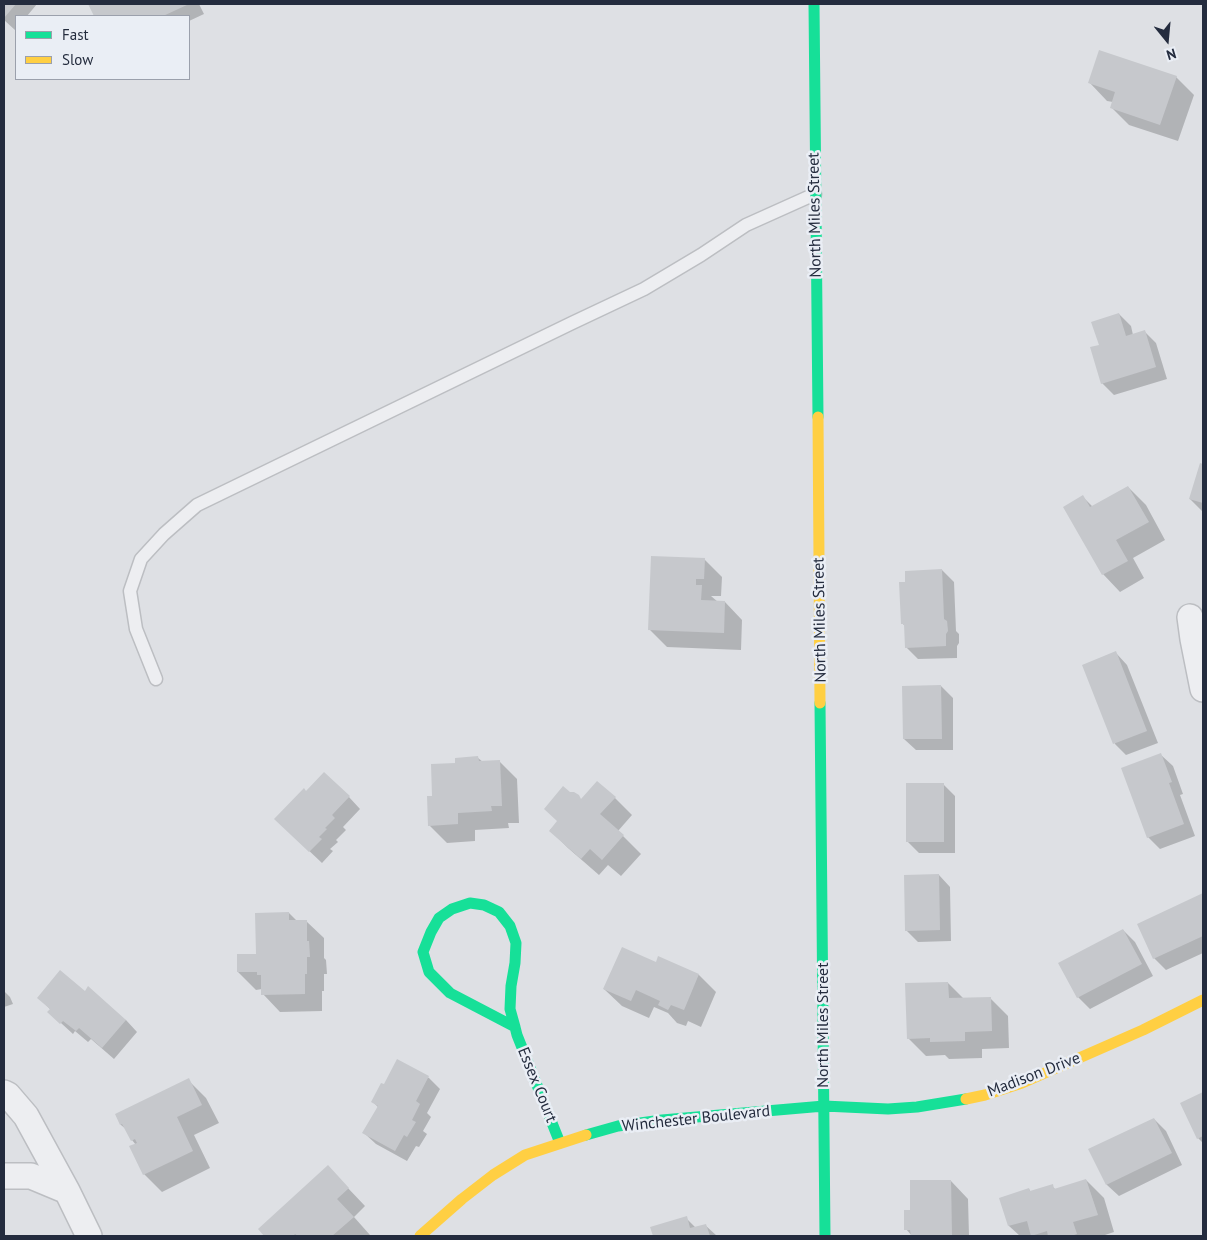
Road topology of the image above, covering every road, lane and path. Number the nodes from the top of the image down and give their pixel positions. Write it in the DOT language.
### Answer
graph roads {
  1 [pos="814,4"];
  2 [pos="815,194"];
  3 [pos="1190,617"];
  4 [pos="156,679"];
  5 [pos="1203,689"];
  6 [pos="1203,1000"];
  7 [pos="514,1027"];
  8 [pos="4,1093"];
  9 [pos="824,1106"];
  10 [pos="560,1143"];
  11 [pos="4,1176"];
  12 [pos="67,1192"];
  13 [pos="89,1236"];
  14 [pos="420,1236"];
  15 [pos="825,1236"];
  1 -- 2 [label="street, North Miles Street"];
  2 -- 4 [label="lane"];
  2 -- 9 [label="street, North Miles Street"];
  3 -- 5 [label="street"];
  6 -- 9 [label="street, Madison Drive"];
  7 -- 7 [label="street, Essex Court"];
  7 -- 10 [label="street, Essex Court"];
  8 -- 12 [label="street"];
  9 -- 10 [label="street, Winchester Boulevard"];
  9 -- 15 [label="street, North Miles Street"];
  10 -- 14 [label="street, Winchester Boulevard"];
  11 -- 12 [label="street"];
  12 -- 13 [label="street"];
}
